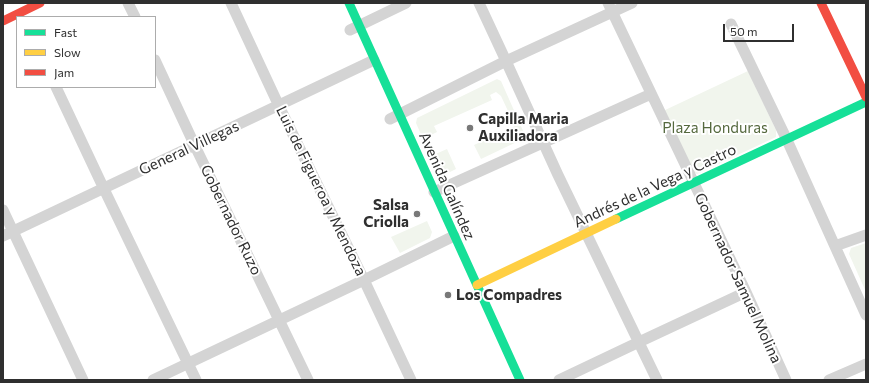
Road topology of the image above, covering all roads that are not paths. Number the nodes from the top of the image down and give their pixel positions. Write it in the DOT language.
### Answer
graph roads {
  1 [pos="40,3"];
  2 [pos="128,3"];
  3 [pos="231,3"];
  4 [pos="349,3"];
  5 [pos="406,3"];
  6 [pos="479,3"];
  7 [pos="632,3"];
  8 [pos="821,3"];
  9 [pos="611,8"];
  10 [pos="20,11"];
  11 [pos="134,16"];
  12 [pos="3,21"];
  13 [pos="731,24"];
  14 [pos="352,29"];
  15 [pos="506,61"];
  16 [pos="156,62"];
  17 [pos="368,63"];
  18 [pos="56,88"];
  19 [pos="651,94"];
  20 [pos="866,97"];
  21 [pos="866,102"];
  22 [pos="279,106"];
  23 [pos="393,118"];
  24 [pos="787,140"];
  25 [pos="543,142"];
  26 [pos="195,146"];
  27 [pos="694,184"];
  28 [pos="104,188"];
  29 [pos="434,192"];
  30 [pos="3,210"];
  31 [pos="13,232"];
  32 [pos="586,233"];
  33 [pos="866,235"];
  34 [pos="3,236"];
  35 [pos="448,239"];
  36 [pos="835,246"];
  37 [pos="364,280"];
  38 [pos="476,285"];
  39 [pos="746,292"];
  40 [pos="866,315"];
  41 [pos="279,321"];
  42 [pos="638,342"];
  43 [pos="188,363"];
  44 [pos="866,364"];
  45 [pos="83,380"];
  46 [pos="153,380"];
  47 [pos="196,380"];
  48 [pos="308,380"];
  49 [pos="410,380"];
  50 [pos="520,380"];
  51 [pos="559,380"];
  52 [pos="657,380"];
  53 [pos="786,380"];
  54 [pos="829,380"];
  1 -- 10 [label="main road"];
  2 -- 11 [label="street"];
  3 -- 22 [label="street, Luis de Figueroa y Mendoza"];
  4 -- 14 [label="main road, Avenida Galíndez"];
  5 -- 14 [label="street"];
  6 -- 15 [label="street"];
  7 -- 9 [label="street"];
  8 -- 20 [label="main road"];
  9 -- 15 [label="street"];
  9 -- 19 [label="street, Gobernador Samuel Molina"];
  10 -- 12 [label="main road"];
  13 -- 24 [label="street"];
  14 -- 17 [label="main road, Avenida Galíndez"];
  15 -- 23 [label="street"];
  15 -- 25 [label="street"];
  16 -- 26 [label="street, Gobernador Ruzo"];
  17 -- 22 [label="street, General Villegas"];
  17 -- 23 [label="main road, Avenida Galíndez"];
  18 -- 28 [label="street"];
  19 -- 25 [label="street"];
  19 -- 27 [label="street, Gobernador Samuel Molina"];
  21 -- 24 [label="main road, Andrés de la Vega y Castro"];
  22 -- 26 [label="street, General Villegas"];
  22 -- 37 [label="street, Luis de Figueroa y Mendoza"];
  23 -- 29 [label="main road, Avenida Galíndez"];
  24 -- 27 [label="main road, Andrés de la Vega y Castro"];
  24 -- 36 [label="street"];
  25 -- 29 [label="street"];
  25 -- 32 [label="street"];
  26 -- 28 [label="street, General Villegas"];
  26 -- 41 [label="street, Gobernador Ruzo"];
  27 -- 32 [label="main road, Andrés de la Vega y Castro"];
  27 -- 39 [label="street, Gobernador Samuel Molina"];
  28 -- 31 [label="street, General Villegas"];
  28 -- 43 [label="street"];
  29 -- 35 [label="main road, Avenida Galíndez"];
  30 -- 31 [label="street"];
  31 -- 34 [label="street, General Villegas"];
  31 -- 45 [label="street"];
  32 -- 38 [label="main road, Andrés de la Vega y Castro"];
  32 -- 42 [label="street"];
  33 -- 36 [label="street"];
  35 -- 37 [label="street"];
  35 -- 38 [label="main road, Avenida Galíndez"];
  36 -- 40 [label="street"];
  37 -- 41 [label="street"];
  37 -- 49 [label="street, Luis de Figueroa y Mendoza"];
  38 -- 50 [label="main road, Avenida Galíndez"];
  39 -- 42 [label="street"];
  39 -- 53 [label="street, Gobernador Samuel Molina"];
  41 -- 43 [label="street"];
  41 -- 48 [label="street, Gobernador Ruzo"];
  42 -- 51 [label="street"];
  42 -- 52 [label="street"];
  43 -- 46 [label="street"];
  43 -- 47 [label="street"];
  44 -- 54 [label="street"];
}
